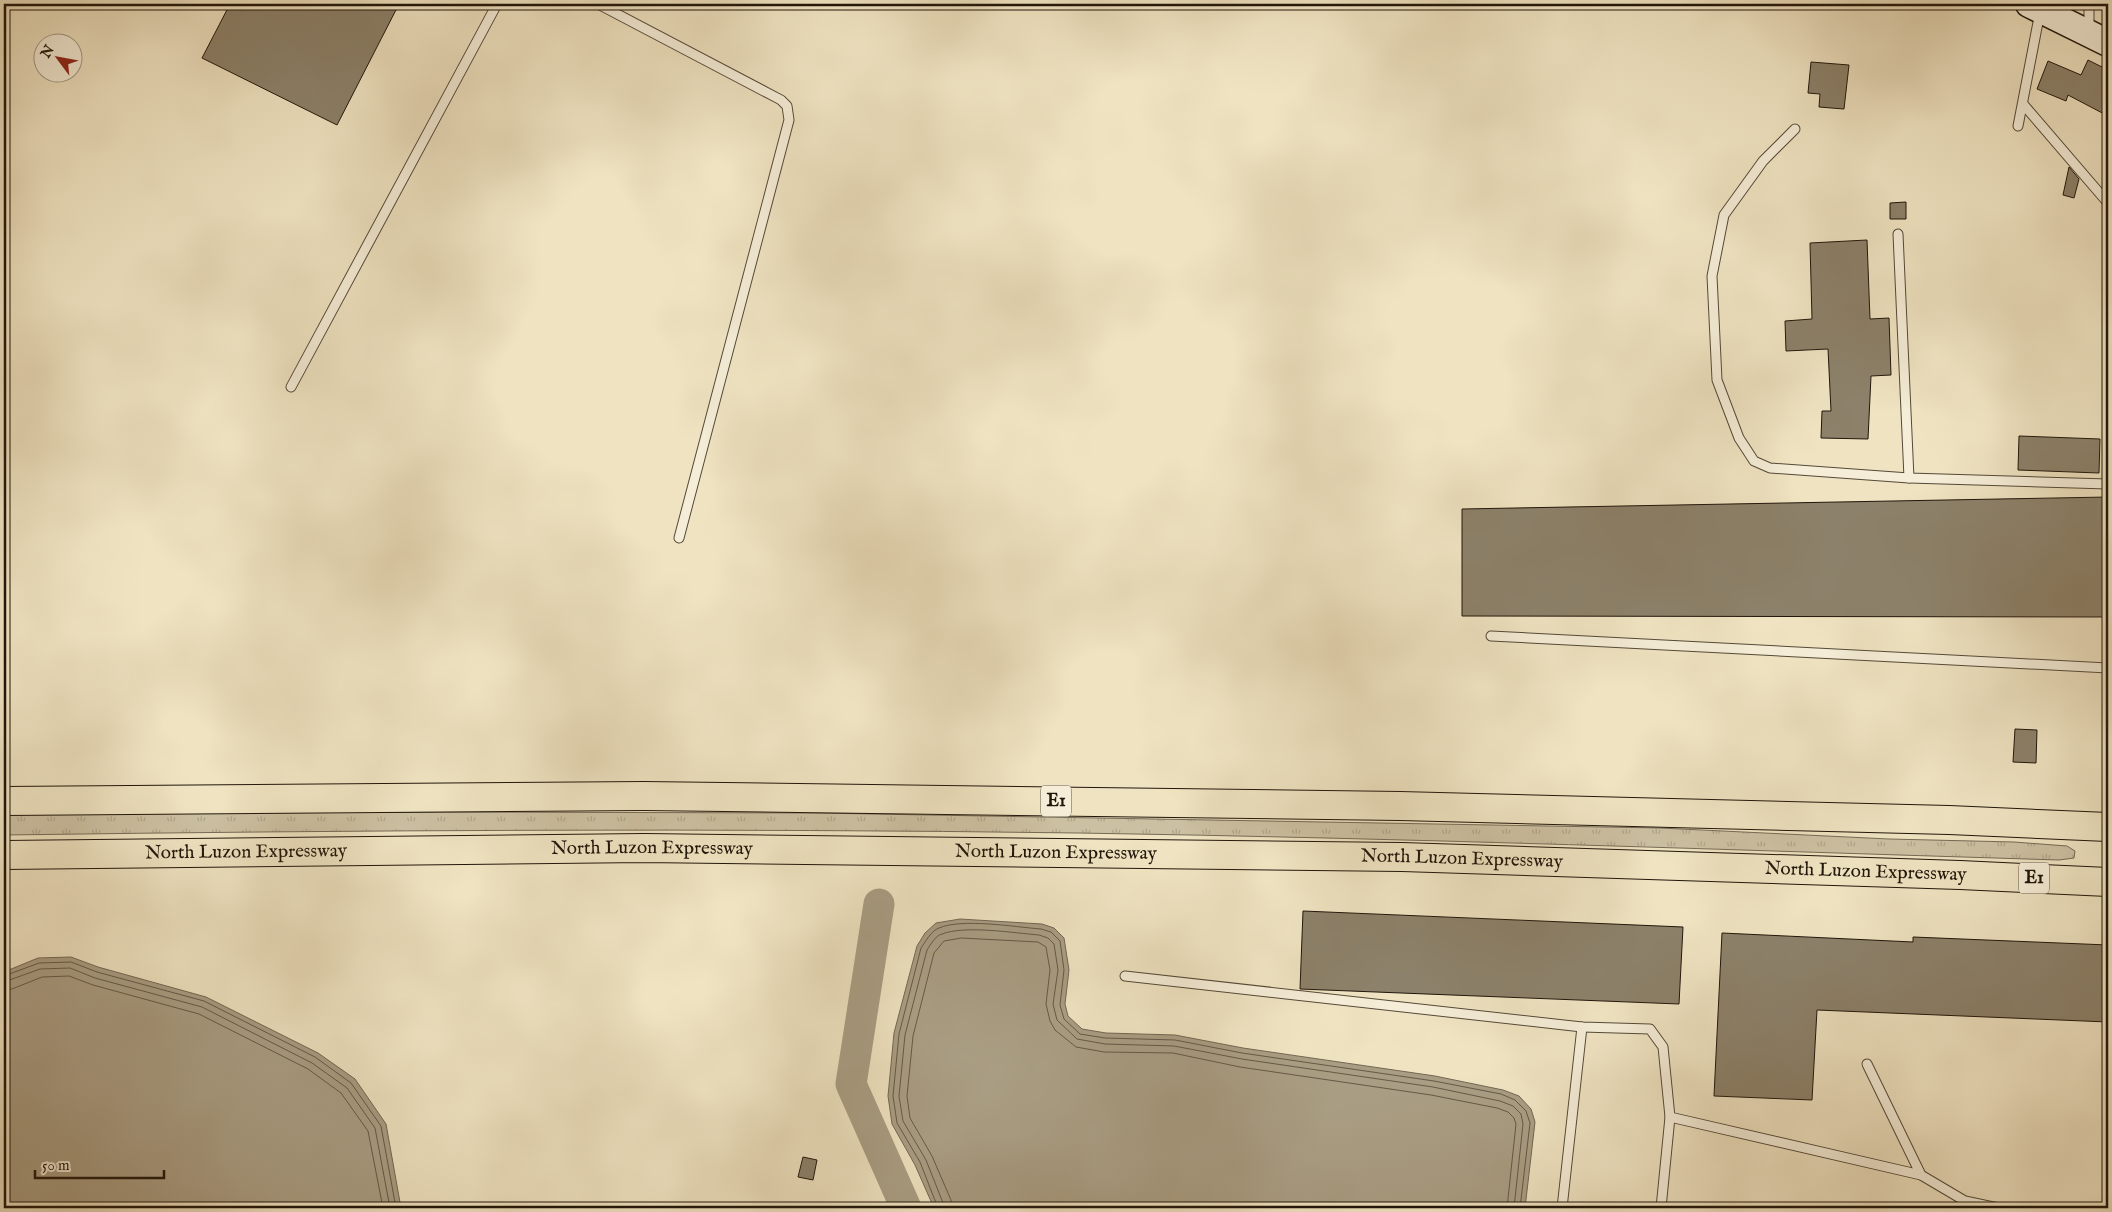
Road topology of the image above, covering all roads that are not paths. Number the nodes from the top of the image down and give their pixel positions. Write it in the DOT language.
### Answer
graph roads {
  1 [pos="498,4"];
  2 [pos="598,4"];
  3 [pos="2089,4"];
  4 [pos="2035,7"];
  5 [pos="2098,37"];
  6 [pos="2023,104"];
  7 [pos="2018,126"];
  8 [pos="1795,130"];
  9 [pos="2108,203"];
  10 [pos="1898,234"];
  11 [pos="291,387"];
  12 [pos="1909,478"];
  13 [pos="2108,484"];
  14 [pos="679,538"];
  15 [pos="1491,636"];
  16 [pos="2108,668"];
  17 [pos="4,802"];
  18 [pos="2108,826"];
  19 [pos="4,855"];
  20 [pos="1960,875"];
  21 [pos="2108,882"];
  22 [pos="2108,894"];
  23 [pos="1126,976"];
  24 [pos="1582,1027"];
  25 [pos="1867,1064"];
  26 [pos="1670,1117"];
  27 [pos="1921,1175"];
  28 [pos="1562,1208"];
  29 [pos="1661,1208"];
  30 [pos="1998,1208"];
  1 -- 11 [label="lane"];
  2 -- 14 [label="lane"];
  3 -- 5 [label="lane"];
  4 -- 5 [label="main road"];
  4 -- 6 [label="lane"];
  6 -- 7 [label="lane"];
  6 -- 9 [label="lane"];
  8 -- 12 [label="lane"];
  10 -- 12 [label="lane"];
  12 -- 13 [label="lane"];
  15 -- 16 [label="lane"];
  17 -- 18 [label="highway, E1"];
  19 -- 20 [label="highway, North Luzon Expressway / E1"];
  20 -- 21 [label="highway, North Luzon Expressway / E1"];
  20 -- 22 [label="highway"];
  23 -- 24 [label="lane"];
  24 -- 26 [label="lane"];
  24 -- 28 [label="lane"];
  25 -- 27 [label="lane"];
  26 -- 27 [label="lane"];
  26 -- 29 [label="lane"];
  27 -- 30 [label="lane"];
}
